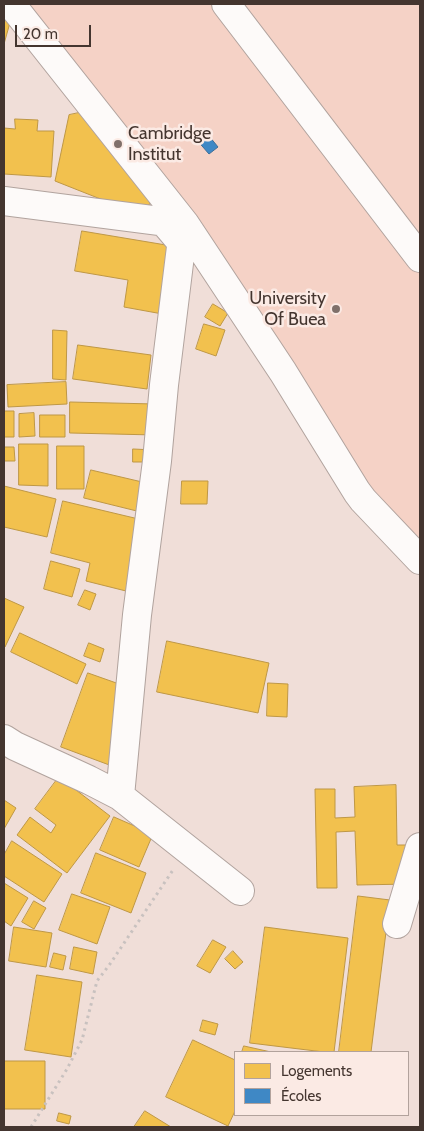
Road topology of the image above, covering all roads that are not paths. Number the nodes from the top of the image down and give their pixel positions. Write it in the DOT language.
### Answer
graph roads {
  1 [pos="11,4"];
  2 [pos="226,4"];
  3 [pos="4,201"];
  4 [pos="174,223"];
  5 [pos="420,258"];
  6 [pos="420,560"];
  7 [pos="4,740"];
  8 [pos="120,796"];
  9 [pos="420,847"];
  10 [pos="240,891"];
  11 [pos="397,924"];
  1 -- 4 [label="street"];
  2 -- 5 [label="street"];
  3 -- 4 [label="street"];
  4 -- 6 [label="street"];
  4 -- 8 [label="street"];
  7 -- 8 [label="street"];
  8 -- 10 [label="street"];
  9 -- 11 [label="street"];
}
